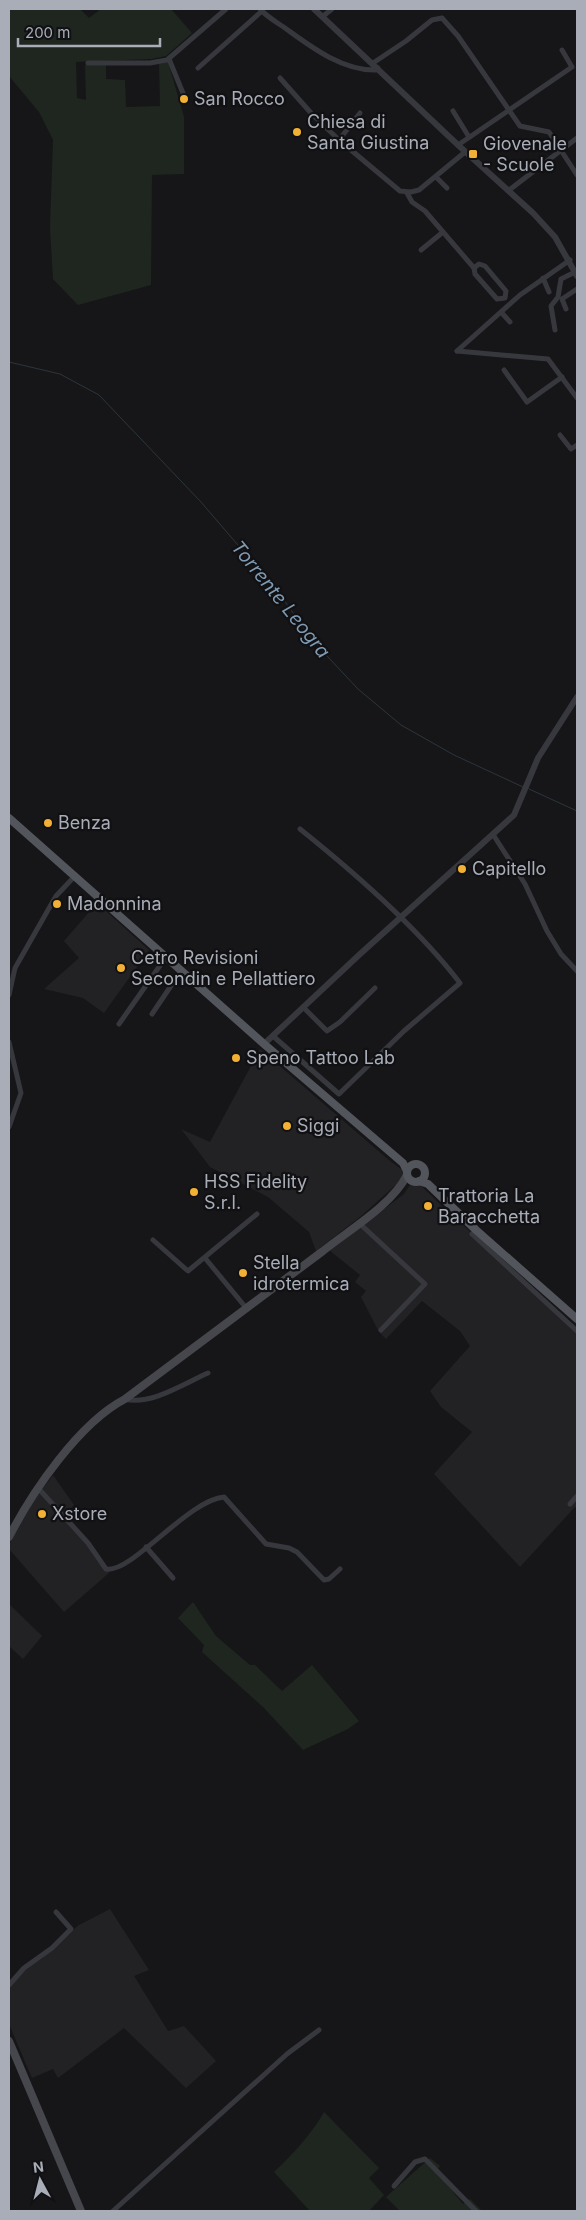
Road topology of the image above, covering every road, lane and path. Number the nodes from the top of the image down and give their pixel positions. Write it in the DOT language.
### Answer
graph roads {
  1 [pos="226,9"];
  2 [pos="314,9"];
  3 [pos="332,9"];
  4 [pos="261,10"];
  5 [pos="322,17"];
  6 [pos="562,50"];
  7 [pos="169,59"];
  8 [pos="88,63"];
  9 [pos="376,66"];
  10 [pos="198,68"];
  11 [pos="280,78"];
  12 [pos="185,98"];
  13 [pos="510,110"];
  14 [pos="453,111"];
  15 [pos="360,113"];
  16 [pos="469,137"];
  17 [pos="577,138"];
  18 [pos="340,140"];
  19 [pos="458,145"];
  20 [pos="562,149"];
  21 [pos="465,152"];
  22 [pos="577,175"];
  23 [pos="436,177"];
  24 [pos="447,188"];
  25 [pos="508,190"];
  26 [pos="407,192"];
  27 [pos="443,232"];
  28 [pos="422,250"];
  29 [pos="570,260"];
  30 [pos="474,268"];
  31 [pos="576,274"];
  32 [pos="543,278"];
  33 [pos="577,289"];
  34 [pos="548,292"];
  35 [pos="505,298"];
  36 [pos="566,309"];
  37 [pos="502,310"];
  38 [pos="510,322"];
  39 [pos="555,330"];
  40 [pos="504,370"];
  41 [pos="562,377"];
  42 [pos="577,398"];
  43 [pos="560,435"];
  44 [pos="577,445"];
  45 [pos="577,697"];
  46 [pos="9,818"];
  47 [pos="300,829"];
  48 [pos="494,836"];
  49 [pos="74,877"];
  50 [pos="400,919"];
  51 [pos="166,957"];
  52 [pos="182,971"];
  53 [pos="577,971"];
  54 [pos="375,988"];
  55 [pos="9,995"];
  56 [pos="303,1007"];
  57 [pos="152,1014"];
  58 [pos="119,1024"];
  59 [pos="273,1036"];
  60 [pos="9,1042"];
  61 [pos="264,1044"];
  62 [pos="9,1127"];
  63 [pos="412,1173"];
  64 [pos="257,1214"];
  65 [pos="358,1223"];
  66 [pos="472,1234"];
  67 [pos="153,1240"];
  68 [pos="205,1258"];
  69 [pos="246,1309"];
  70 [pos="577,1319"];
  71 [pos="381,1330"];
  72 [pos="577,1331"];
  73 [pos="208,1373"];
  74 [pos="125,1399"];
  75 [pos="38,1488"];
  76 [pos="577,1496"];
  77 [pos="570,1504"];
  78 [pos="9,1537"];
  79 [pos="146,1547"];
  80 [pos="340,1569"];
  81 [pos="173,1578"];
  82 [pos="56,1912"];
  83 [pos="9,1985"];
  84 [pos="319,2030"];
  85 [pos="9,2041"];
  86 [pos="394,2186"];
  87 [pos="81,2211"];
  88 [pos="113,2211"];
  89 [pos="476,2211"];
  1 -- 7 [label="street"];
  2 -- 5 [label="street"];
  3 -- 5 [label="street"];
  4 -- 9 [label="street"];
  4 -- 10 [label="street"];
  5 -- 9 [label="street"];
  6 -- 13 [label="street"];
  7 -- 8 [label="street"];
  7 -- 12 [label="street"];
  9 -- 13 [label="street"];
  9 -- 19 [label="street"];
  11 -- 18 [label="street"];
  13 -- 16 [label="street"];
  13 -- 20 [label="street"];
  14 -- 16 [label="street"];
  15 -- 18 [label="street"];
  16 -- 19 [label="street"];
  17 -- 20 [label="street"];
  18 -- 26 [label="street"];
  19 -- 21 [label="street"];
  20 -- 22 [label="street"];
  20 -- 25 [label="street"];
  21 -- 23 [label="street"];
  21 -- 25 [label="street"];
  23 -- 24 [label="street"];
  23 -- 26 [label="street"];
  25 -- 29 [label="street"];
  26 -- 27 [label="street"];
  27 -- 28 [label="street"];
  27 -- 30 [label="street"];
  29 -- 31 [label="street"];
  29 -- 32 [label="street"];
  30 -- 35 [label="street"];
  30 -- 35 [label="street"];
  31 -- 39 [label="street"];
  32 -- 34 [label="street"];
  32 -- 37 [label="street"];
  33 -- 36 [label="street"];
  35 -- 37 [label="street"];
  37 -- 38 [label="street"];
  37 -- 41 [label="street"];
  40 -- 41 [label="street"];
  41 -- 42 [label="street"];
  43 -- 44 [label="street"];
  45 -- 48 [label="street"];
  46 -- 49 [label="main road"];
  47 -- 50 [label="street"];
  48 -- 50 [label="street"];
  48 -- 53 [label="street"];
  49 -- 51 [label="main road"];
  49 -- 55 [label="street"];
  50 -- 56 [label="street"];
  50 -- 59 [label="street"];
  51 -- 52 [label="main road"];
  51 -- 58 [label="street"];
  52 -- 57 [label="street"];
  52 -- 61 [label="main road"];
  54 -- 56 [label="street"];
  56 -- 59 [label="street"];
  59 -- 61 [label="street"];
  60 -- 62 [label="street"];
  61 -- 63 [label="main road"];
  63 -- 65 [label="main road"];
  63 -- 70 [label="main road"];
  64 -- 68 [label="street"];
  65 -- 69 [label="main road"];
  65 -- 71 [label="street"];
  66 -- 72 [label="street"];
  67 -- 68 [label="street"];
  68 -- 69 [label="street"];
  69 -- 74 [label="main road"];
  73 -- 74 [label="street"];
  74 -- 75 [label="main road"];
  75 -- 78 [label="main road"];
  75 -- 79 [label="street"];
  76 -- 77 [label="street"];
  79 -- 80 [label="street"];
  79 -- 81 [label="street"];
  82 -- 83 [label="street"];
  84 -- 88 [label="street"];
  85 -- 87 [label="main road"];
  86 -- 89 [label="street"];
}
